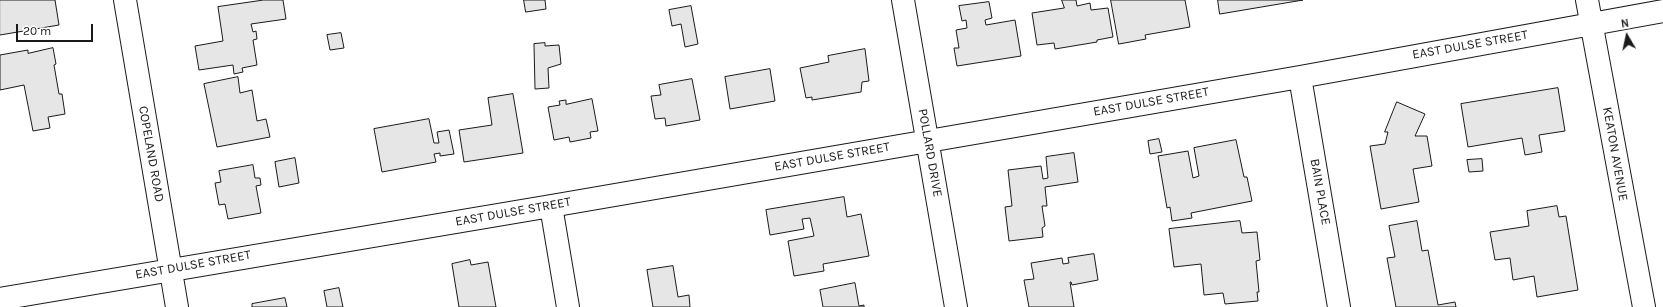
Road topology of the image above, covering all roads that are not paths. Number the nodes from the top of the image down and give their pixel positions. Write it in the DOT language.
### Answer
graph roads {
  1 [pos="125,0"];
  2 [pos="903,0"];
  3 [pos="1587,0"];
  4 [pos="1663,11"];
  5 [pos="1591,23"];
  6 [pos="1300,77"];
  7 [pos="928,141"];
  8 [pos="551,206"];
  9 [pos="170,269"];
  10 [pos="0,298"];
  11 [pos="177,307"];
  12 [pos="568,307"];
  13 [pos="956,307"];
  14 [pos="1339,307"];
  15 [pos="1644,307"];
  1 -- 9 [label="street, COPELAND ROAD"];
  2 -- 7 [label="street, POLLARD DRIVE"];
  3 -- 5 [label="street, KEATON AVENUE"];
  4 -- 5 [label="street, EAST DULSE STREET"];
  5 -- 6 [label="street, EAST DULSE STREET"];
  5 -- 15 [label="street, KEATON AVENUE"];
  6 -- 7 [label="street, EAST DULSE STREET"];
  6 -- 14 [label="street, BAIN PLACE"];
  7 -- 8 [label="street, EAST DULSE STREET"];
  7 -- 13 [label="street, POLLARD DRIVE"];
  8 -- 9 [label="street, EAST DULSE STREET"];
  8 -- 12 [label="street"];
  9 -- 10 [label="street, EAST DULSE STREET"];
  9 -- 11 [label="street, COPELAND ROAD"];
}
